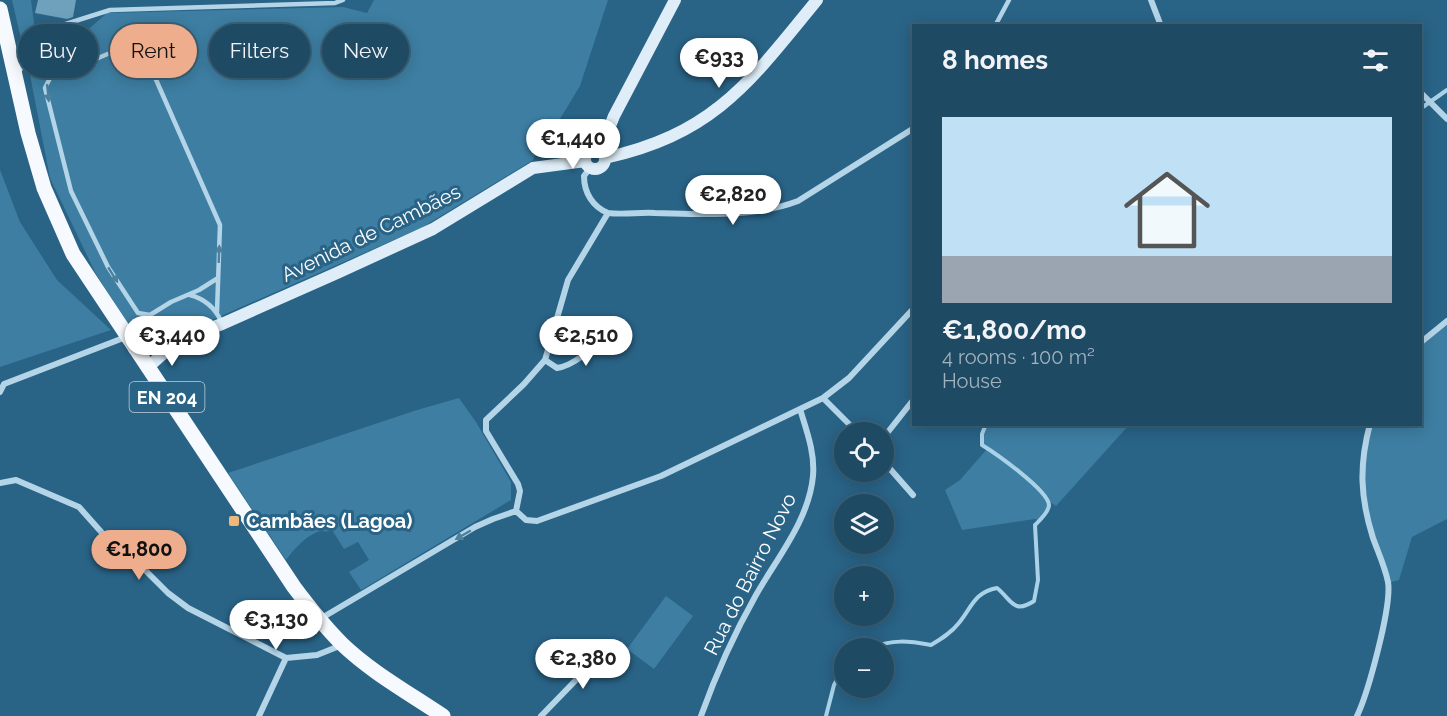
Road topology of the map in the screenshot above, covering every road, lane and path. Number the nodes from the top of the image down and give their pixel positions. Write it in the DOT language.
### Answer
graph roads {
  1 [pos="343,0"];
  2 [pos="675,0"];
  3 [pos="817,0"];
  4 [pos="1009,0"];
  5 [pos="1150,0"];
  6 [pos="0,9"];
  7 [pos="996,24"];
  8 [pos="1160,24"];
  9 [pos="16,77"];
  10 [pos="1422,94"];
  11 [pos="1447,118"];
  12 [pos="912,129"];
  13 [pos="602,154"];
  14 [pos="588,165"];
  15 [pos="608,213"];
  16 [pos="218,278"];
  17 [pos="189,295"];
  18 [pos="912,310"];
  19 [pos="220,318"];
  20 [pos="1447,321"];
  21 [pos="622,323"];
  22 [pos="1422,341"];
  23 [pos="172,342"];
  24 [pos="130,343"];
  25 [pos="544,360"];
  26 [pos="147,368"];
  27 [pos="0,392"];
  28 [pos="823,398"];
  29 [pos="912,402"];
  30 [pos="800,410"];
  31 [pos="847,422"];
  32 [pos="894,424"];
  33 [pos="1369,426"];
  34 [pos="894,473"];
  35 [pos="0,483"];
  36 [pos="913,495"];
  37 [pos="516,512"];
  38 [pos="320,620"];
  39 [pos="343,645"];
  40 [pos="608,647"];
  41 [pos="286,658"];
  42 [pos="259,716"];
  43 [pos="443,716"];
  44 [pos="541,716"];
  45 [pos="701,716"];
  46 [pos="1357,716"];
  1 -- 9 [label="lane"];
  2 -- 13 [label="street"];
  3 -- 13 [label="street, Avenida de Cambães"];
  4 -- 7 [label="lane"];
  5 -- 8 [label="street"];
  6 -- 9 [label="main road, EN 204"];
  9 -- 24 [label="main road, EN 204"];
  10 -- 11 [label="street"];
  12 -- 15 [label="street"];
  13 -- 14 [label="street, Avenida de Cambães"];
  14 -- 15 [label="street"];
  14 -- 19 [label="street, Avenida de Cambães"];
  15 -- 25 [label="street"];
  16 -- 17 [label="lane"];
  16 -- 17 [label="lane, one-way"];
  16 -- 19 [label="lane"];
  17 -- 19 [label="lane"];
  18 -- 28 [label="street"];
  19 -- 23 [label="street, Avenida de Cambães"];
  20 -- 22 [label="street"];
  21 -- 25 [label="street"];
  23 -- 24 [label="street, Avenida de Cambães"];
  23 -- 26 [label="street, Avenida de Cambães"];
  24 -- 26 [label="main road, EN 204"];
  24 -- 27 [label="street"];
  25 -- 37 [label="street"];
  26 -- 38 [label="main road, EN 204"];
  28 -- 30 [label="street"];
  28 -- 31 [label="street"];
  29 -- 32 [label="street"];
  30 -- 37 [label="street"];
  30 -- 45 [label="street, Rua do Bairro Novo"];
  33 -- 46 [label="street"];
  34 -- 36 [label="street"];
  35 -- 41 [label="street"];
  37 -- 38 [label="street, one-way"];
  38 -- 39 [label="main road, EN 204"];
  39 -- 41 [label="street"];
  39 -- 43 [label="main road, EN 204"];
  40 -- 44 [label="street"];
  41 -- 42 [label="street"];
}
